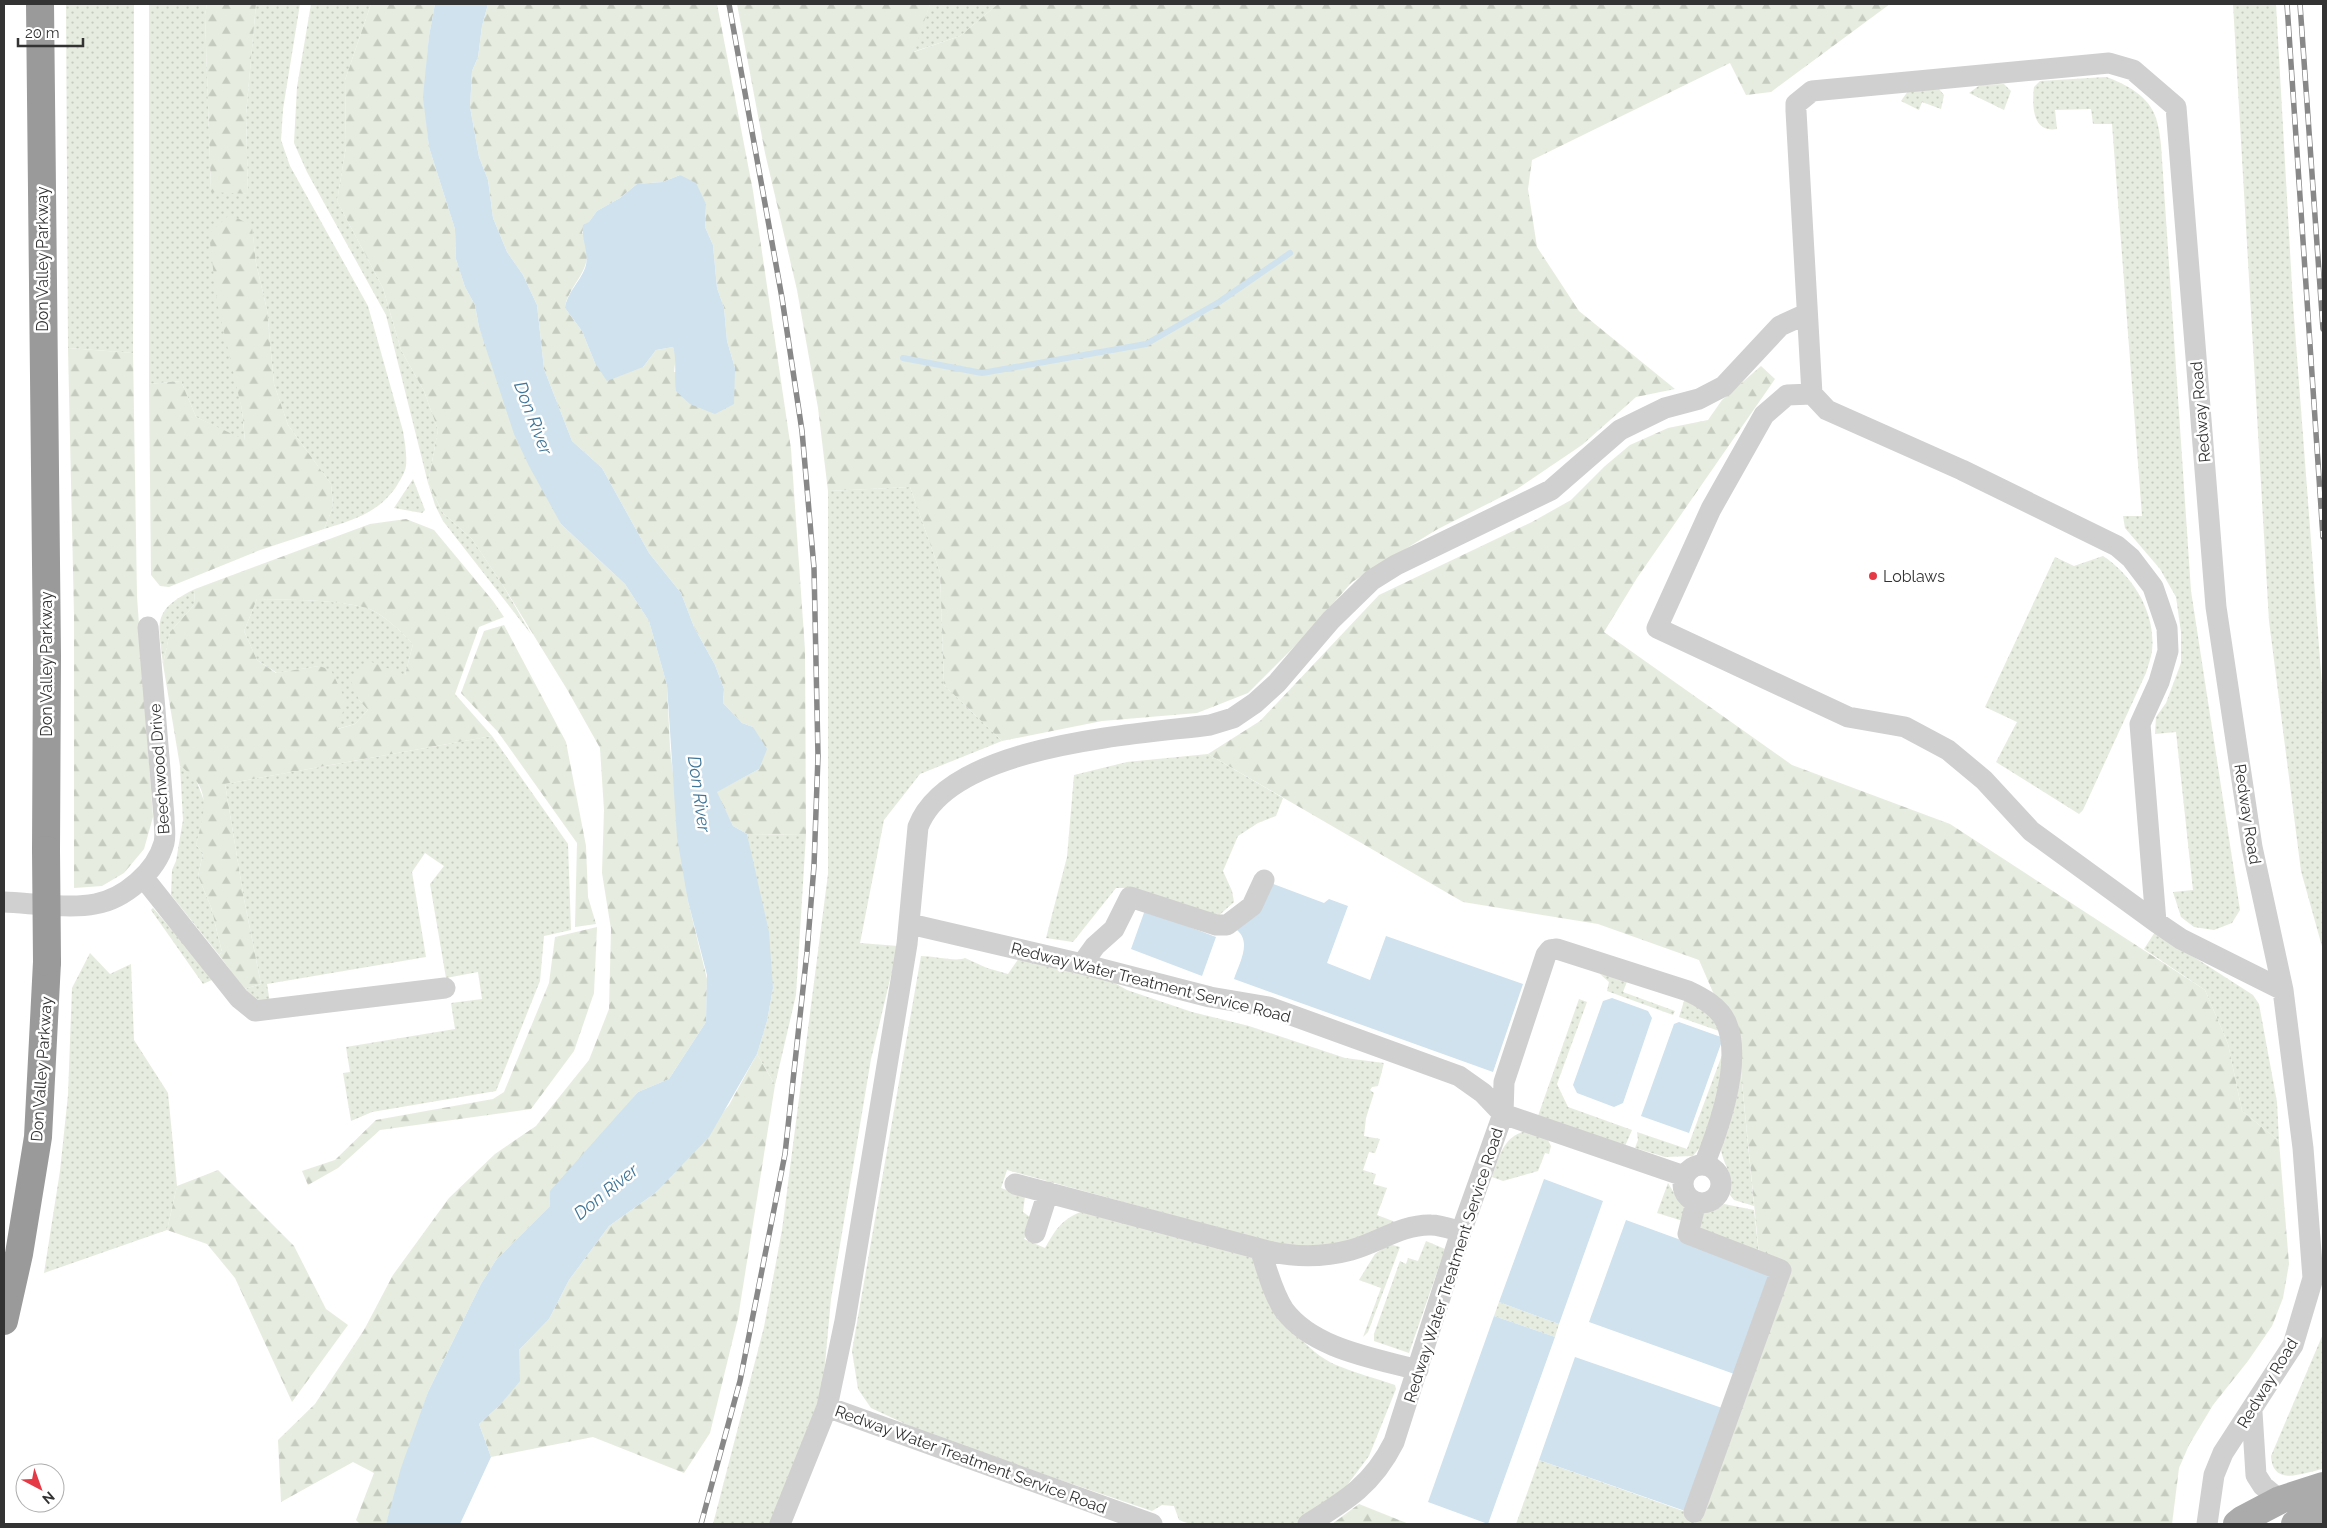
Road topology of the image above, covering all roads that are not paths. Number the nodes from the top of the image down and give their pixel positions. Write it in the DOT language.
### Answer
graph roads {
  1 [pos="40,4"];
  2 [pos="1806,314"];
  3 [pos="1812,394"];
  4 [pos="148,627"];
  5 [pos="143,877"];
  6 [pos="1264,880"];
  7 [pos="4,902"];
  8 [pos="2156,922"];
  9 [pos="910,924"];
  10 [pos="1082,964"];
  11 [pos="445,988"];
  12 [pos="2283,990"];
  13 [pos="1503,1114"];
  14 [pos="1704,1165"];
  15 [pos="1684,1176"];
  16 [pos="1015,1184"];
  17 [pos="1048,1192"];
  18 [pos="1696,1202"];
  19 [pos="1461,1232"];
  20 [pos="1034,1233"];
  21 [pos="1260,1249"];
  22 [pos="4,1321"];
  23 [pos="1418,1370"];
  24 [pos="827,1407"];
  25 [pos="2252,1412"];
  26 [pos="2323,1486"];
  27 [pos="2280,1500"];
  28 [pos="1694,1512"];
  29 [pos="2323,1512"];
  30 [pos="780,1524"];
  31 [pos="1152,1524"];
  32 [pos="1308,1524"];
  33 [pos="2207,1524"];
  34 [pos="2237,1524"];
  35 [pos="2295,1524"];
  1 -- 22 [label="highway, Don Valley Parkway, bridge"];
  2 -- 3 [label="street, Redway Road"];
  2 -- 9 [label="street, Redway Water Treatment Service Road"];
  2 -- 12 [label="street, Redway Road"];
  3 -- 8 [label="street"];
  3 -- 8 [label="street"];
  4 -- 5 [label="street, Beechwood Drive"];
  5 -- 7 [label="street, Beechwood Drive"];
  5 -- 11 [label="street"];
  6 -- 10 [label="street"];
  8 -- 12 [label="street"];
  9 -- 10 [label="street, Redway Water Treatment Service Road"];
  9 -- 24 [label="street, Redway Water Treatment Service Road"];
  10 -- 13 [label="street, Redway Water Treatment Service Road"];
  12 -- 25 [label="street, Redway Road"];
  13 -- 14 [label="street"];
  13 -- 15 [label="street"];
  13 -- 19 [label="street, Redway Water Treatment Service Road"];
  14 -- 15 [label="street"];
  14 -- 18 [label="street"];
  15 -- 18 [label="street"];
  16 -- 17 [label="street"];
  17 -- 20 [label="street"];
  17 -- 21 [label="street"];
  18 -- 28 [label="street"];
  19 -- 21 [label="street"];
  19 -- 23 [label="street, Redway Water Treatment Service Road"];
  21 -- 23 [label="street"];
  23 -- 32 [label="street, Redway Water Treatment Service Road"];
  24 -- 30 [label="street"];
  24 -- 31 [label="street, Redway Water Treatment Service Road"];
  25 -- 27 [label="street"];
  25 -- 33 [label="street, Redway Road"];
  26 -- 27 [label="main road"];
  27 -- 34 [label="main road"];
  29 -- 35 [label="main road"];
}
